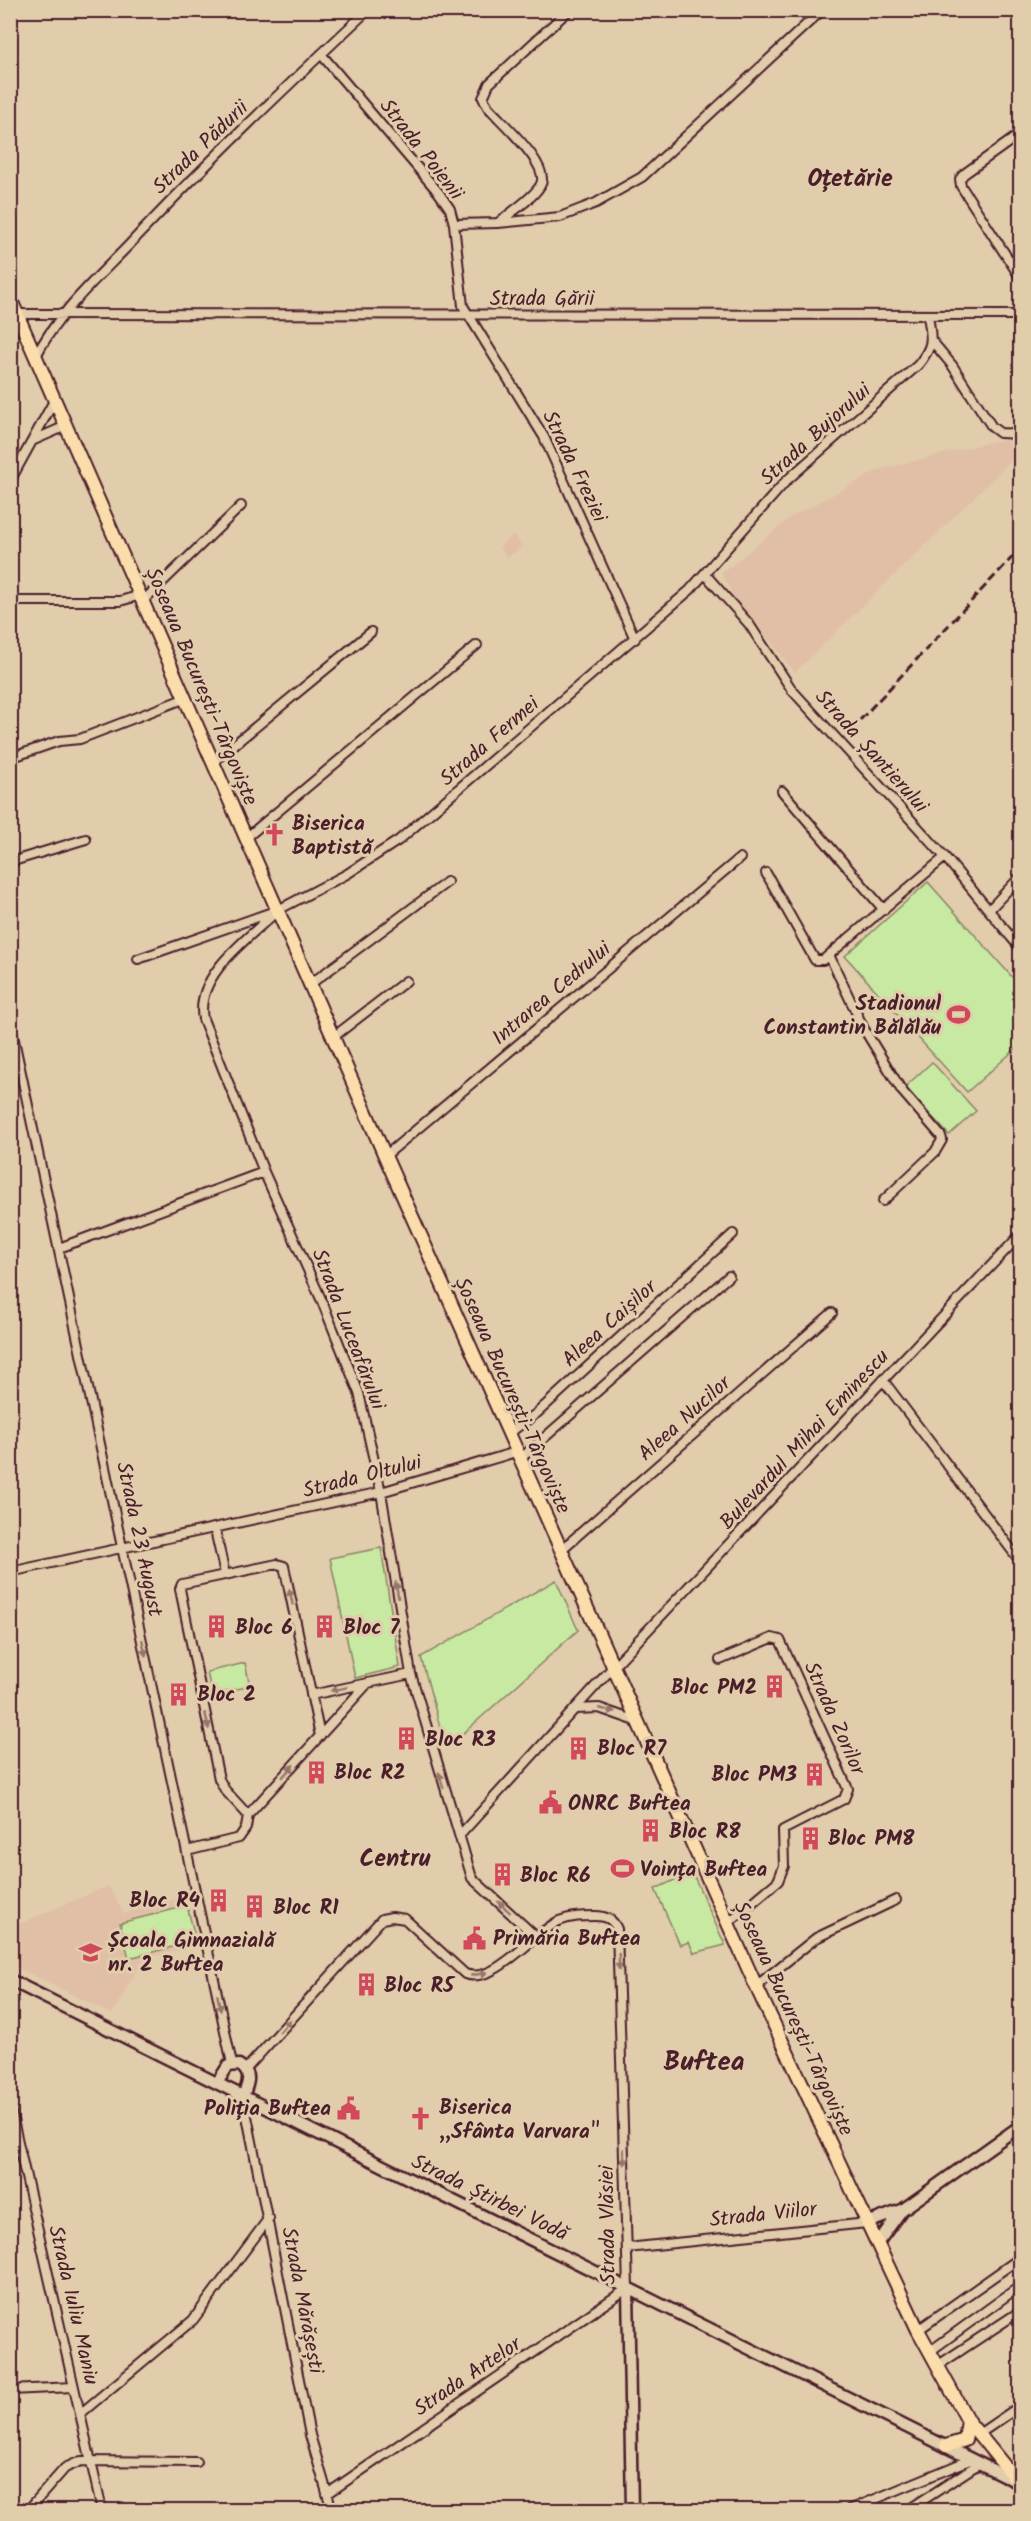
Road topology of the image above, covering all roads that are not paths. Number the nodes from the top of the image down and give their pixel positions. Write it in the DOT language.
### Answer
graph roads {
  1 [pos="368,10"];
  2 [pos="569,10"];
  3 [pos="822,10"];
  4 [pos="321,54"];
  5 [pos="1020,134"];
  6 [pos="454,224"];
  7 [pos="498,224"];
  8 [pos="1020,277"];
  9 [pos="10,298"];
  10 [pos="17,314"];
  11 [pos="63,315"];
  12 [pos="1020,315"];
  13 [pos="468,316"];
  14 [pos="928,316"];
  15 [pos="932,341"];
  16 [pos="35,358"];
  17 [pos="54,401"];
  18 [pos="66,426"];
  19 [pos="1020,434"];
  20 [pos="34,440"];
  21 [pos="10,481"];
  22 [pos="241,506"];
  23 [pos="705,574"];
  24 [pos="142,598"];
  25 [pos="10,601"];
  26 [pos="371,632"];
  27 [pos="635,639"];
  28 [pos="477,645"];
  29 [pos="186,698"];
  30 [pos="10,758"];
  31 [pos="213,762"];
  32 [pos="782,791"];
  33 [pos="246,838"];
  34 [pos="86,839"];
  35 [pos="945,857"];
  36 [pos="740,858"];
  37 [pos="10,862"];
  38 [pos="766,873"];
  39 [pos="1020,877"];
  40 [pos="447,882"];
  41 [pos="278,910"];
  42 [pos="884,910"];
  43 [pos="989,910"];
  44 [pos="1020,948"];
  45 [pos="830,957"];
  46 [pos="138,959"];
  47 [pos="406,981"];
  48 [pos="309,985"];
  49 [pos="10,1021"];
  50 [pos="332,1038"];
  51 [pos="385,1156"];
  52 [pos="264,1172"];
  53 [pos="883,1201"];
  54 [pos="733,1234"];
  55 [pos="1020,1235"];
  56 [pos="59,1248"];
  57 [pos="729,1276"];
  58 [pos="832,1313"];
  59 [pos="883,1380"];
  60 [pos="508,1434"];
  61 [pos="518,1456"];
  62 [pos="381,1492"];
  63 [pos="215,1530"];
  64 [pos="123,1549"];
  65 [pos="561,1550"];
  66 [pos="1020,1561"];
  67 [pos="10,1572"];
  68 [pos="225,1574"];
  69 [pos="720,1660"];
  70 [pos="613,1667"];
  71 [pos="411,1674"];
  72 [pos="368,1683"];
  73 [pos="311,1695"];
  74 [pos="576,1709"];
  75 [pos="636,1721"];
  76 [pos="320,1736"];
  77 [pos="248,1815"];
  78 [pos="460,1835"];
  79 [pos="187,1851"];
  80 [pos="896,1900"];
  81 [pos="728,1923"];
  82 [pos="535,1936"];
  83 [pos="10,1980"];
  84 [pos="756,1986"];
  85 [pos="232,2064"];
  86 [pos="246,2069"];
  87 [pos="217,2083"];
  88 [pos="243,2096"];
  89 [pos="10,2107"];
  90 [pos="1020,2126"];
  91 [pos="902,2210"];
  92 [pos="269,2218"];
  93 [pos="867,2223"];
  94 [pos="877,2244"];
  95 [pos="627,2248"];
  96 [pos="1020,2258"];
  97 [pos="1020,2286"];
  98 [pos="628,2288"];
  99 [pos="1019,2312"];
  100 [pos="918,2330"];
  101 [pos="929,2352"];
  102 [pos="937,2366"];
  103 [pos="74,2387"];
  104 [pos="10,2390"];
  105 [pos="1020,2406"];
  106 [pos="80,2414"];
  107 [pos="968,2421"];
  108 [pos="979,2434"];
  109 [pos="946,2446"];
  110 [pos="90,2460"];
  111 [pos="976,2461"];
  112 [pos="197,2462"];
  113 [pos="1019,2484"];
  114 [pos="327,2494"];
  115 [pos="332,2510"];
  116 [pos="28,2511"];
  117 [pos="102,2511"];
  118 [pos="632,2511"];
  119 [pos="849,2511"];
  120 [pos="908,2511"];
  1 -- 4 [label="street, Strada Pădurii"];
  2 -- 7 [label="street"];
  3 -- 7 [label="street"];
  4 -- 6 [label="street, Strada Poienii"];
  4 -- 11 [label="street, Strada Pădurii"];
  5 -- 8 [label="street"];
  6 -- 7 [label="street"];
  6 -- 13 [label="street, Strada Poienii"];
  9 -- 10 [label="main road, Șoseaua București-Târgoviște"];
  10 -- 11 [label="street, Strada Gării"];
  10 -- 16 [label="main road, Șoseaua București-Târgoviște"];
  11 -- 13 [label="street, Strada Gării"];
  11 -- 16 [label="street, Strada Pădurii"];
  12 -- 14 [label="street, Strada Gării"];
  13 -- 14 [label="street, Strada Gării"];
  13 -- 27 [label="street, Strada Freziei"];
  14 -- 15 [label="street"];
  15 -- 19 [label="street"];
  15 -- 23 [label="street, Strada Bujorului"];
  16 -- 17 [label="main road, Șoseaua București-Târgoviște"];
  17 -- 18 [label="main road, Șoseaua București-Târgoviște"];
  17 -- 20 [label="street"];
  18 -- 20 [label="street"];
  18 -- 24 [label="main road, Șoseaua București-Târgoviște"];
  20 -- 21 [label="street"];
  22 -- 24 [label="street"];
  23 -- 27 [label="street, Strada Fermei"];
  23 -- 35 [label="street, Strada Șantierului"];
  24 -- 25 [label="street"];
  24 -- 29 [label="main road, Șoseaua București-Târgoviște"];
  26 -- 31 [label="street"];
  27 -- 41 [label="street, Strada Fermei"];
  28 -- 33 [label="street"];
  29 -- 30 [label="street"];
  29 -- 31 [label="main road, Șoseaua București-Târgoviște"];
  31 -- 33 [label="main road, Șoseaua București-Târgoviște"];
  32 -- 42 [label="street"];
  33 -- 41 [label="main road, Șoseaua București-Târgoviște"];
  34 -- 37 [label="street"];
  35 -- 42 [label="street"];
  35 -- 43 [label="street, Strada Șantierului"];
  36 -- 51 [label="street, Intrarea Cedrului"];
  38 -- 45 [label="street"];
  39 -- 43 [label="street"];
  40 -- 48 [label="street"];
  41 -- 46 [label="street"];
  41 -- 48 [label="main road, Șoseaua București-Târgoviște"];
  41 -- 52 [label="street, Strada Luceafărului"];
  42 -- 45 [label="street"];
  43 -- 44 [label="street, Strada Șantierului"];
  45 -- 53 [label="street"];
  47 -- 50 [label="street"];
  48 -- 50 [label="main road, Șoseaua București-Târgoviște"];
  49 -- 56 [label="street, Strada 23 August"];
  50 -- 51 [label="main road, Șoseaua București-Târgoviște"];
  51 -- 60 [label="main road, Șoseaua București-Târgoviște"];
  52 -- 56 [label="street"];
  52 -- 62 [label="street, Strada Luceafărului"];
  54 -- 60 [label="street, Aleea Caișilor"];
  55 -- 59 [label="street, Bulevardul Mihai Eminescu"];
  56 -- 64 [label="street, Strada 23 August"];
  57 -- 61 [label="street"];
  58 -- 65 [label="street, Aleea Nucilor"];
  59 -- 66 [label="street"];
  59 -- 70 [label="street, Bulevardul Mihai Eminescu"];
  60 -- 61 [label="main road, Șoseaua București-Târgoviște"];
  61 -- 62 [label="street, Strada Oltului"];
  61 -- 65 [label="main road, Șoseaua București-Târgoviște"];
  62 -- 63 [label="street, Strada Oltului"];
  71 -- 62 [label="street, Strada Luceafărului, one-way"];
  63 -- 64 [label="street, Strada Oltului"];
  63 -- 68 [label="street"];
  64 -- 67 [label="street, Strada Oltului"];
  64 -- 79 [label="street, Strada 23 August, one-way"];
  65 -- 70 [label="main road, Șoseaua București-Târgoviște"];
  73 -- 68 [label="street, one-way"];
  68 -- 77 [label="street, one-way"];
  69 -- 81 [label="street, Strada Zorilor"];
  70 -- 74 [label="street, Bulevardul Mihai Eminescu"];
  70 -- 75 [label="main road, Șoseaua București-Târgoviște"];
  71 -- 72 [label="street"];
  78 -- 71 [label="street, Strada Luceafărului, one-way"];
  72 -- 73 [label="street, one-way"];
  72 -- 76 [label="street"];
  73 -- 76 [label="street"];
  74 -- 75 [label="street, one-way"];
  74 -- 78 [label="street, Bulevardul Mihai Eminescu"];
  75 -- 81 [label="main road, Șoseaua București-Târgoviște"];
  77 -- 76 [label="street, one-way"];
  77 -- 79 [label="street"];
  82 -- 78 [label="street, Strada Luceafărului, one-way"];
  79 -- 85 [label="street, Strada 23 August, one-way"];
  80 -- 84 [label="street"];
  81 -- 84 [label="main road, Șoseaua București-Târgoviște"];
  86 -- 82 [label="street, Strada Vlăsiei, one-way"];
  82 -- 95 [label="street, Strada Vlăsiei, one-way"];
  83 -- 87 [label="main road, Strada Știrbei Vodă"];
  84 -- 93 [label="main road, Șoseaua București-Târgoviște"];
  85 -- 86 [label="main road"];
  85 -- 87 [label="main road"];
  86 -- 88 [label="main road"];
  87 -- 88 [label="main road, Strada Știrbei Vodă"];
  88 -- 92 [label="street, Strada Mărășești"];
  88 -- 98 [label="main road, Strada Știrbei Vodă"];
  89 -- 103 [label="street, Strada Iuliu Maniu"];
  90 -- 91 [label="main road, Strada Viilor"];
  91 -- 93 [label="main road, Strada Viilor"];
  91 -- 94 [label="main road, Strada Viilor"];
  92 -- 106 [label="street"];
  92 -- 114 [label="street, Strada Mărășești"];
  93 -- 94 [label="main road, Șoseaua București-Târgoviște"];
  93 -- 95 [label="street, Strada Viilor"];
  94 -- 100 [label="main road, Șoseaua București-Târgoviște"];
  95 -- 98 [label="street, Strada Vlăsiei"];
  96 -- 100 [label="street"];
  97 -- 101 [label="street"];
  98 -- 109 [label="main road, Strada Știrbei Vodă"];
  98 -- 114 [label="street, Strada Artelor"];
  98 -- 118 [label="main road, Strada Vlăsiei"];
  99 -- 102 [label="street"];
  100 -- 101 [label="main road, Șoseaua București-Târgoviște"];
  101 -- 102 [label="main road, Șoseaua București-Târgoviște"];
  102 -- 107 [label="main road, Șoseaua București-Târgoviște"];
  103 -- 104 [label="street"];
  103 -- 106 [label="street, Strada Iuliu Maniu"];
  105 -- 108 [label="street"];
  106 -- 110 [label="street, Strada Iuliu Maniu"];
  107 -- 108 [label="main road, Șoseaua București-Târgoviște"];
  107 -- 109 [label="main road"];
  108 -- 113 [label="main road, Șoseaua București-Târgoviște"];
  109 -- 111 [label="main road, Strada Știrbei Vodă"];
  110 -- 112 [label="street"];
  110 -- 116 [label="street"];
  110 -- 117 [label="street, Strada Iuliu Maniu"];
  111 -- 113 [label="main road, Strada Știrbei Vodă"];
  111 -- 119 [label="street"];
  111 -- 120 [label="street"];
  114 -- 115 [label="street, Strada Mărășești"];
}
